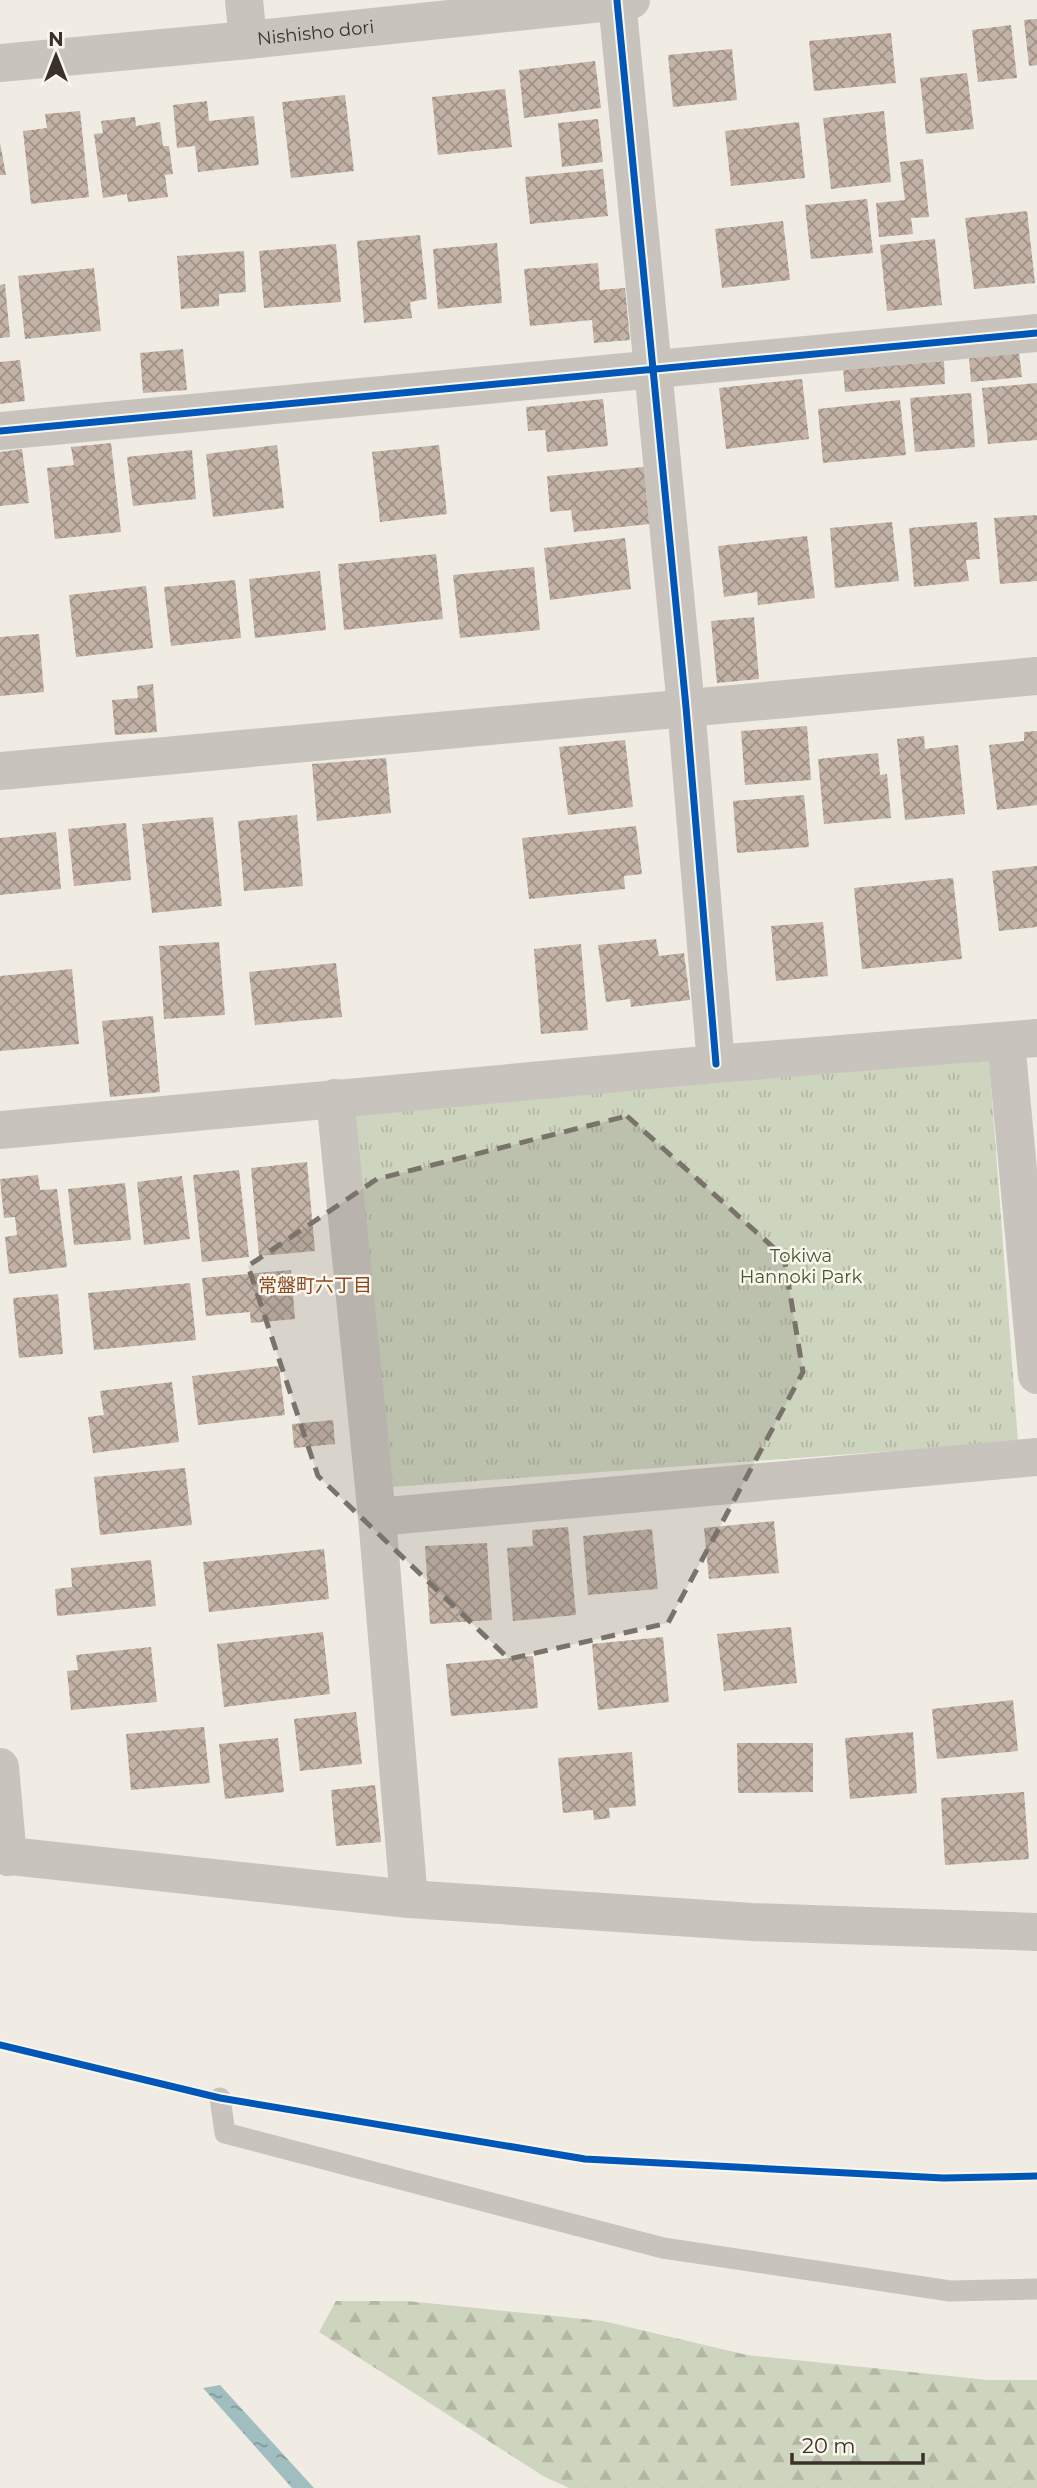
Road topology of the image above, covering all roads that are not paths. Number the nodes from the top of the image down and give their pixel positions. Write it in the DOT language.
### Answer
graph roads {
  1 [pos="244,0"];
  2 [pos="624,1"];
  3 [pos="248,40"];
  4 [pos="0,63"];
  5 [pos="1037,333"];
  6 [pos="654,369"];
  7 [pos="0,431"];
  8 [pos="1037,676"];
  9 [pos="686,707"];
  10 [pos="0,771"];
  11 [pos="1022,1039"];
  12 [pos="716,1064"];
  13 [pos="335,1098"];
  14 [pos="0,1130"];
  15 [pos="1037,1375"];
  16 [pos="1037,1457"];
  17 [pos="377,1517"];
  18 [pos="0,1766"];
  19 [pos="4,1856"];
  20 [pos="409,1899"];
  21 [pos="1037,1932"];
  22 [pos="220,2098"];
  23 [pos="1037,2288"];
  1 -- 3 [label="street"];
  2 -- 3 [label="street, Nishisho dori"];
  2 -- 6 [label="street"];
  3 -- 4 [label="street, Nishisho dori"];
  5 -- 6 [label="street"];
  6 -- 7 [label="street"];
  6 -- 9 [label="street"];
  8 -- 9 [label="street"];
  9 -- 10 [label="street"];
  9 -- 12 [label="street"];
  11 -- 12 [label="street"];
  11 -- 15 [label="street"];
  12 -- 13 [label="street"];
  13 -- 14 [label="street"];
  13 -- 17 [label="street"];
  16 -- 17 [label="street"];
  17 -- 20 [label="street"];
  18 -- 19 [label="street"];
  19 -- 20 [label="street"];
  20 -- 21 [label="street"];
  22 -- 23 [label="lane"];
}
